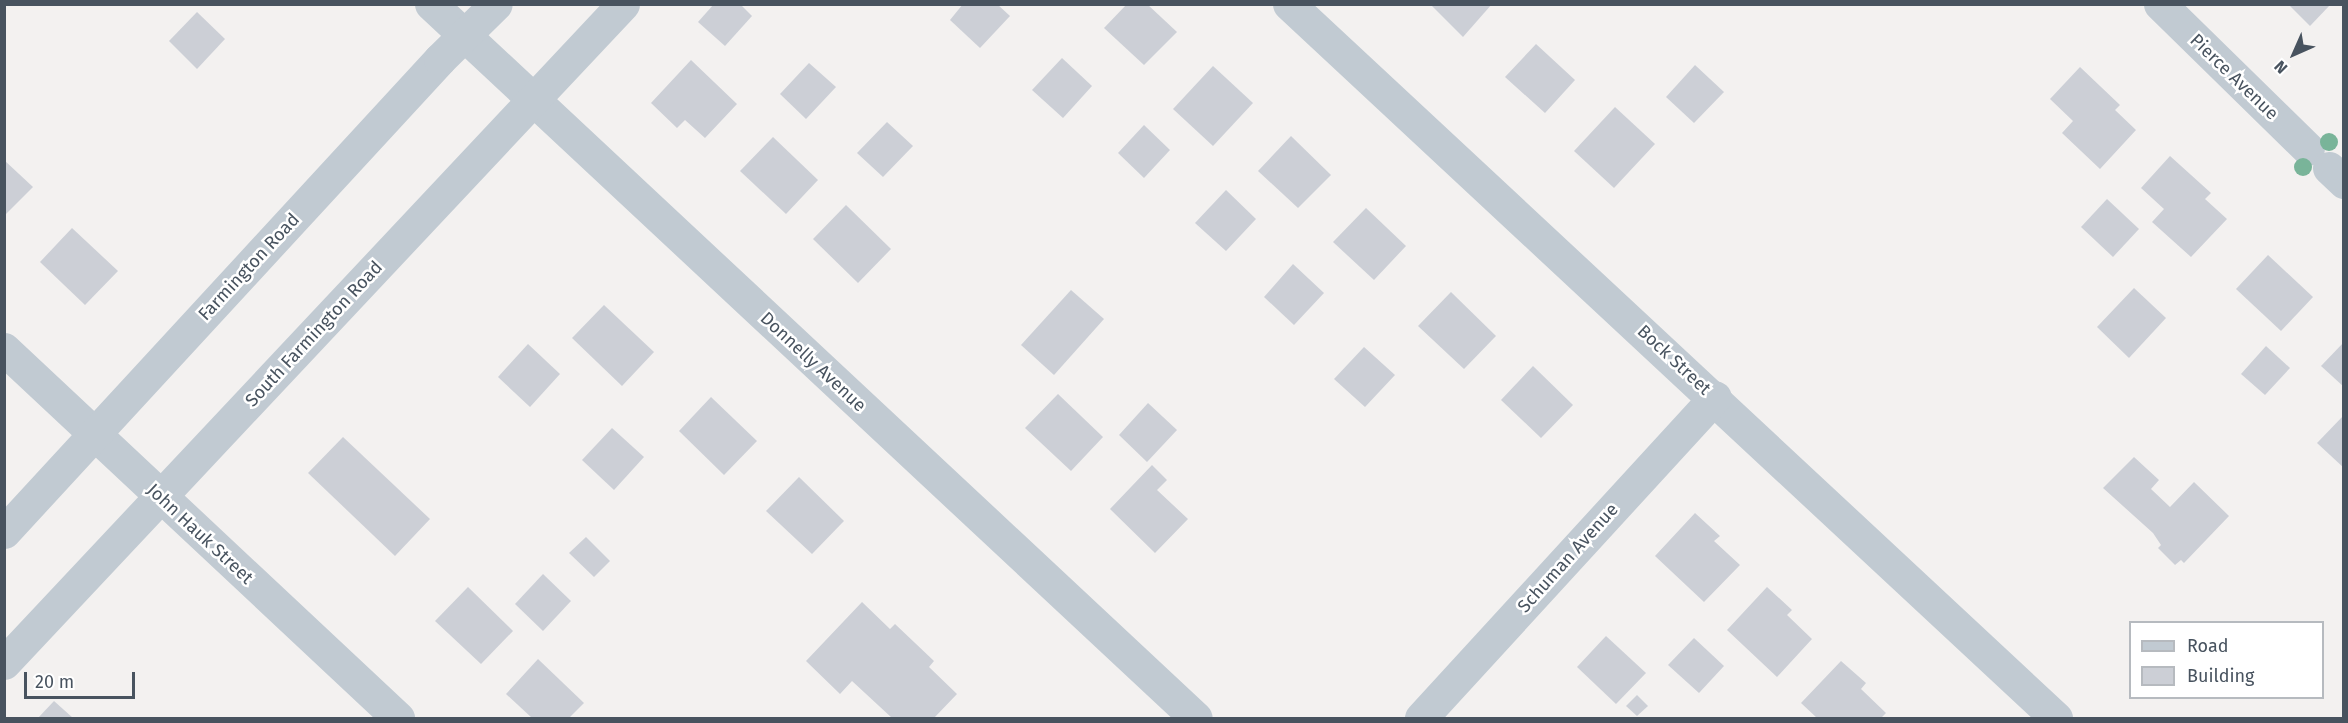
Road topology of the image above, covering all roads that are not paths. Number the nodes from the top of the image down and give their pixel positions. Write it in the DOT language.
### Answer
graph roads {
  1 [pos="431,4"];
  2 [pos="496,4"];
  3 [pos="623,4"];
  4 [pos="1289,4"];
  5 [pos="2160,4"];
  6 [pos="466,38"];
  7 [pos="533,100"];
  8 [pos="2327,166"];
  9 [pos="4,349"];
  10 [pos="1715,397"];
  11 [pos="94,435"];
  12 [pos="160,497"];
  13 [pos="4,531"];
  14 [pos="4,663"];
  15 [pos="398,718"];
  16 [pos="1196,718"];
  17 [pos="1421,718"];
  18 [pos="2056,718"];
  1 -- 6 [label="street, Donnelly Avenue"];
  2 -- 6 [label="street, Farmington Road"];
  3 -- 7 [label="street, South Farmington Road"];
  4 -- 10 [label="street, Bock Street"];
  5 -- 8 [label="street, Pierce Avenue"];
  6 -- 7 [label="street, Donnelly Avenue"];
  6 -- 11 [label="street, Farmington Road"];
  7 -- 12 [label="street, South Farmington Road"];
  7 -- 16 [label="street, Donnelly Avenue"];
  9 -- 11 [label="street, John Hauk Street"];
  10 -- 17 [label="street, Schuman Avenue"];
  10 -- 18 [label="street, Bock Street"];
  11 -- 12 [label="street, John Hauk Street"];
  11 -- 13 [label="street, Farmington Road"];
  12 -- 14 [label="street, South Farmington Road"];
  12 -- 15 [label="street, John Hauk Street"];
}
